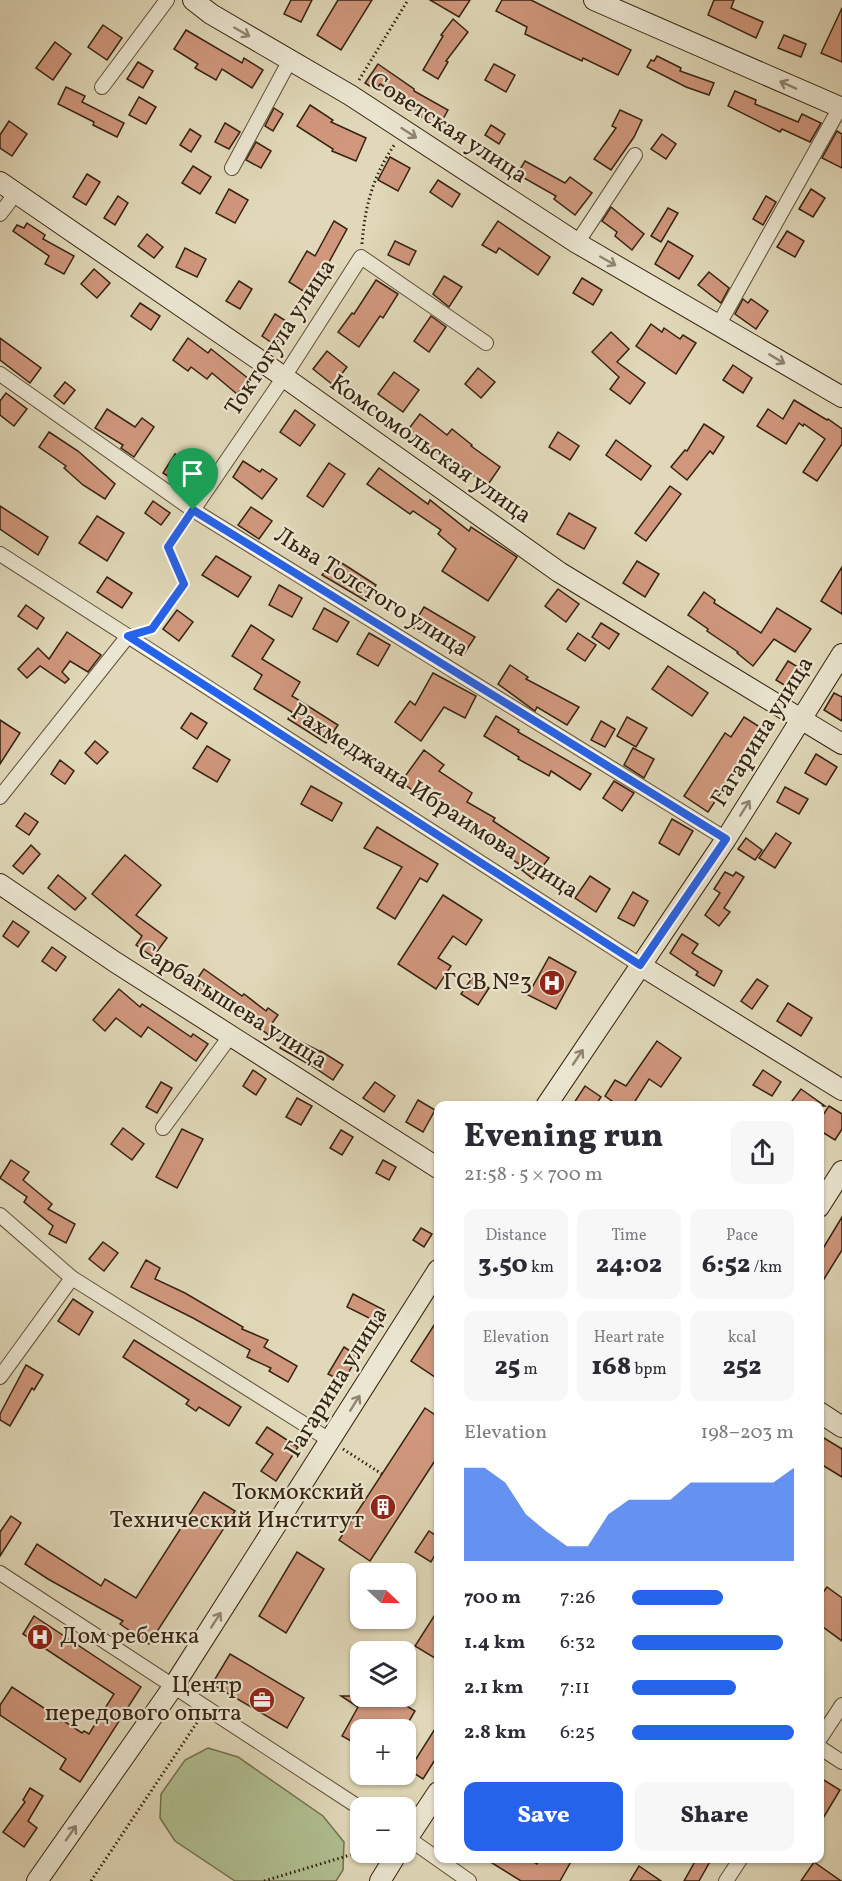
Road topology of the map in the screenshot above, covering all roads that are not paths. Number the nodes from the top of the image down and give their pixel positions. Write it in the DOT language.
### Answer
graph roads {
  1 [pos="167,0"];
  2 [pos="193,0"];
  3 [pos="594,0"];
  4 [pos="290,60"];
  5 [pos="102,87"];
  6 [pos="841,106"];
  7 [pos="635,155"];
  8 [pos="232,168"];
  9 [pos="8,187"];
  10 [pos="0,214"];
  11 [pos="577,243"];
  12 [pos="719,324"];
  13 [pos="486,343"];
  14 [pos="0,374"];
  15 [pos="284,377"];
  16 [pos="842,398"];
  17 [pos="193,510"];
  18 [pos="0,554"];
  19 [pos="128,636"];
  20 [pos="842,654"];
  21 [pos="801,718"];
  22 [pos="842,744"];
  23 [pos="0,798"];
  24 [pos="726,839"];
  25 [pos="0,884"];
  26 [pos="640,965"];
  27 [pos="231,1035"];
  28 [pos="842,1090"];
  29 [pos="549,1101"];
  30 [pos="163,1128"];
  31 [pos="434,1165"];
  32 [pos="842,1171"];
  33 [pos="824,1199"];
  34 [pos="0,1215"];
  35 [pos="434,1276"];
  36 [pos="72,1278"];
  37 [pos="0,1377"];
  38 [pos="824,1415"];
  39 [pos="842,1427"];
  40 [pos="331,1441"];
  41 [pos="0,1573"];
  42 [pos="173,1687"];
  43 [pos="842,1705"];
  44 [pos="824,1732"];
  45 [pos="824,1750"];
  46 [pos="842,1762"];
  47 [pos="434,1798"];
  48 [pos="350,1802"];
  49 [pos="416,1824"];
  50 [pos="416,1849"];
  51 [pos="434,1860"];
  52 [pos="391,1863"];
  53 [pos="439,1863"];
  54 [pos="738,1863"];
  55 [pos="37,1881"];
  56 [pos="380,1881"];
  57 [pos="469,1881"];
  58 [pos="726,1881"];
  1 -- 5 [label="street"];
  2 -- 4 [label="main road, Советская улица, one-way"];
  6 -- 3 [label="main road, one-way"];
  4 -- 8 [label="street"];
  4 -- 11 [label="main road, Советская улица, one-way"];
  6 -- 12 [label="street"];
  7 -- 11 [label="street"];
  9 -- 10 [label="street"];
  9 -- 15 [label="main road, Комсомольская улица"];
  11 -- 12 [label="main road, Советская улица, one-way"];
  12 -- 16 [label="main road, Советская улица, one-way"];
  13 -- 15 [label="street, Токтогула улица"];
  14 -- 17 [label="street, Льва Толстого улица"];
  15 -- 17 [label="street, Токтогула улица"];
  15 -- 21 [label="main road, Комсомольская улица"];
  17 -- 24 [label="street, Льва Толстого улица"];
  18 -- 19 [label="street, Рахмеджана Ибраимова улица"];
  19 -- 23 [label="street"];
  19 -- 26 [label="street, Рахмеджана Ибраимова улица"];
  20 -- 21 [label="main road, Гагарина улица"];
  21 -- 22 [label="main road, Комсомольская улица"];
  24 -- 21 [label="main road, Гагарина улица, one-way"];
  24 -- 26 [label="main road, Гагарина улица"];
  25 -- 27 [label="main road, Сарбагышева улица"];
  26 -- 28 [label="main road, Рахмеджана Ибраимова улица"];
  29 -- 26 [label="main road, Гагарина улица, one-way"];
  27 -- 30 [label="street"];
  27 -- 31 [label="main road, Сарбагышева улица"];
  32 -- 33 [label="main road"];
  34 -- 36 [label="street"];
  40 -- 35 [label="main road, Гагарина улица, one-way"];
  36 -- 37 [label="street"];
  36 -- 40 [label="street"];
  38 -- 39 [label="main road"];
  42 -- 40 [label="main road, Гагарина улица, one-way"];
  41 -- 42 [label="street"];
  42 -- 48 [label="street"];
  55 -- 42 [label="main road, Гагарина улица, one-way"];
  43 -- 44 [label="street"];
  45 -- 46 [label="street"];
  47 -- 49 [label="main road"];
  50 -- 51 [label="street"];
  52 -- 56 [label="main road"];
  53 -- 57 [label="street"];
  54 -- 58 [label="street"];
}
